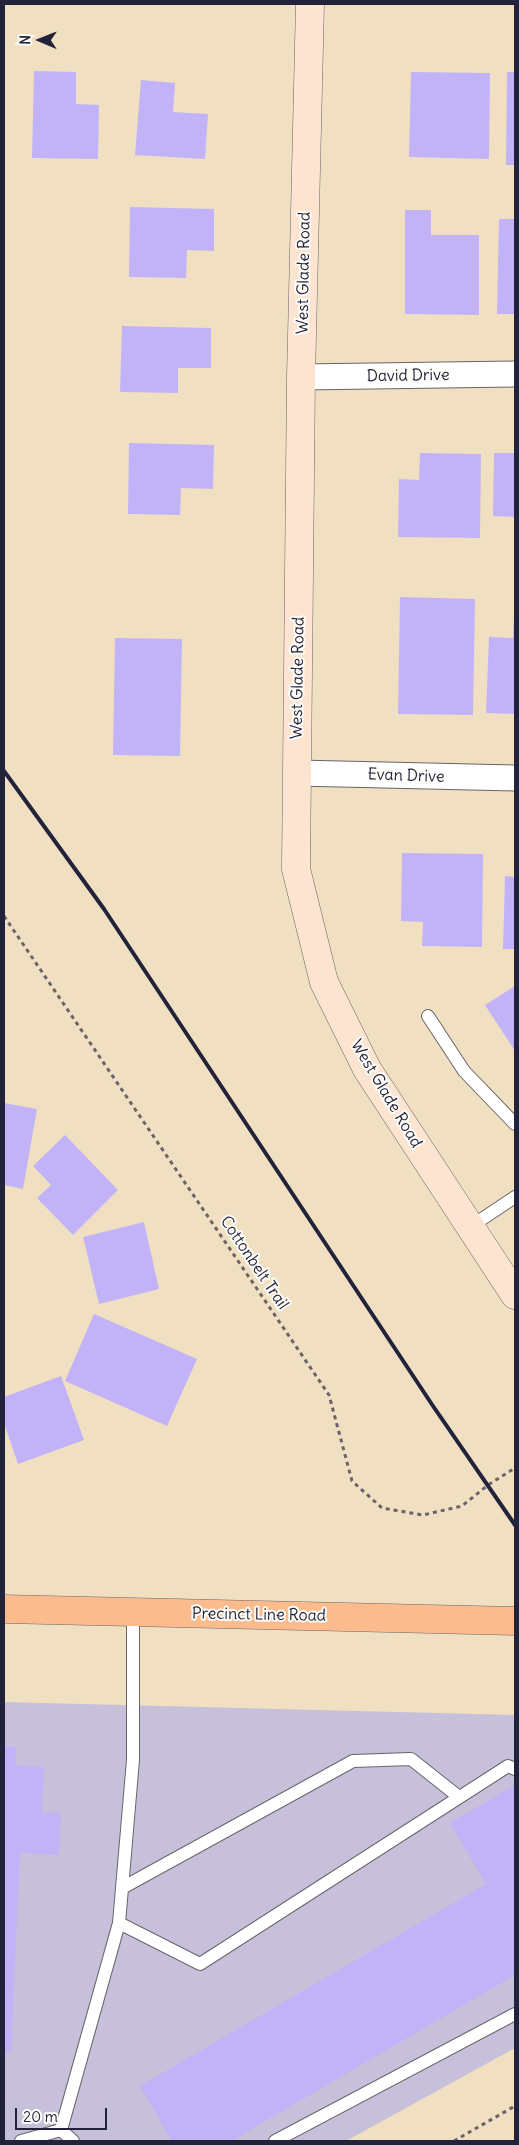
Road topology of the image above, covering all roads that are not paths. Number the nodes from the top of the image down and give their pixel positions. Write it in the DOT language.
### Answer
graph roads {
  1 [pos="310,4"];
  2 [pos="515,374"];
  3 [pos="301,377"];
  4 [pos="297,773"];
  5 [pos="515,778"];
  6 [pos="428,1016"];
  7 [pos="515,1124"];
  8 [pos="515,1197"];
  9 [pos="470,1227"];
  10 [pos="515,1295"];
  11 [pos="4,1609"];
  12 [pos="133,1612"];
  13 [pos="515,1620"];
  14 [pos="515,1769"];
  15 [pos="459,1797"];
  16 [pos="122,1888"];
  17 [pos="120,1923"];
  18 [pos="515,2014"];
  19 [pos="61,2130"];
  20 [pos="21,2141"];
  21 [pos="73,2141"];
  22 [pos="275,2141"];
  1 -- 3 [label="main road, West Glade Road"];
  2 -- 3 [label="street, David Drive"];
  3 -- 4 [label="main road, West Glade Road"];
  4 -- 5 [label="street, Evan Drive"];
  4 -- 9 [label="main road, West Glade Road"];
  6 -- 7 [label="lane"];
  8 -- 9 [label="lane"];
  9 -- 10 [label="main road, West Glade Road"];
  11 -- 12 [label="main road, Precinct Line Road"];
  12 -- 13 [label="main road, Precinct Line Road"];
  12 -- 16 [label="lane"];
  14 -- 15 [label="lane"];
  15 -- 16 [label="lane"];
  15 -- 17 [label="lane"];
  16 -- 17 [label="lane"];
  17 -- 19 [label="lane"];
  18 -- 22 [label="lane"];
  19 -- 20 [label="lane"];
  19 -- 21 [label="lane"];
}
